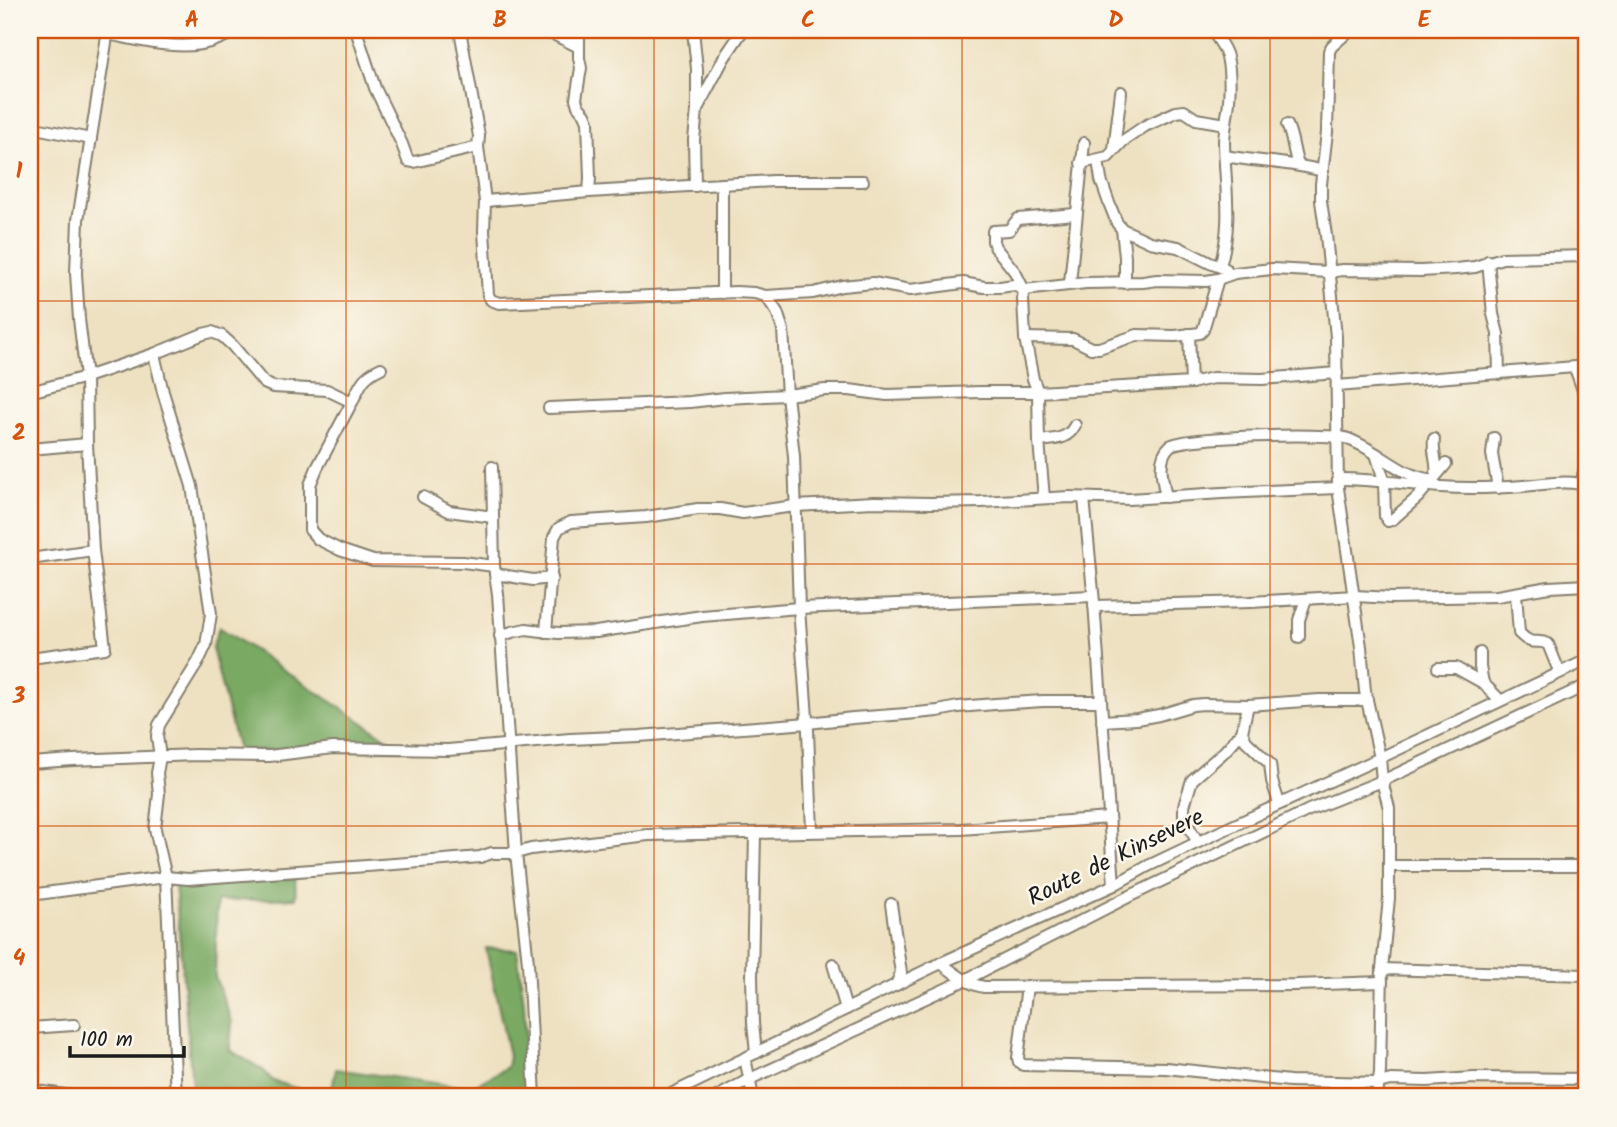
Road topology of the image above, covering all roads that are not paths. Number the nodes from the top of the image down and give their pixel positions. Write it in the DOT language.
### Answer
graph roads {
  1 [pos="237,30"];
  2 [pos="356,30"];
  3 [pos="460,30"];
  4 [pos="545,30"];
  5 [pos="579,30"];
  6 [pos="692,30"];
  7 [pos="743,30"];
  8 [pos="1350,30"];
  9 [pos="108,32"];
  10 [pos="1214,33"];
  11 [pos="579,47"];
  12 [pos="1121,92"];
  13 [pos="696,110"];
  14 [pos="1226,124"];
  15 [pos="1287,125"];
  16 [pos="30,127"];
  17 [pos="91,139"];
  18 [pos="1084,144"];
  19 [pos="478,147"];
  20 [pos="1114,149"];
  21 [pos="1225,156"];
  22 [pos="1098,160"];
  23 [pos="1080,163"];
  24 [pos="1298,165"];
  25 [pos="1323,171"];
  26 [pos="863,181"];
  27 [pos="722,184"];
  28 [pos="695,186"];
  29 [pos="589,192"];
  30 [pos="485,201"];
  31 [pos="1076,214"];
  32 [pos="1122,229"];
  33 [pos="1587,256"];
  34 [pos="1488,261"];
  35 [pos="1220,266"];
  36 [pos="1329,272"];
  37 [pos="1235,273"];
  38 [pos="1218,279"];
  39 [pos="1125,283"];
  40 [pos="1070,284"];
  41 [pos="1024,290"];
  42 [pos="722,293"];
  43 [pos="766,296"];
  44 [pos="1189,334"];
  45 [pos="1025,338"];
  46 [pos="154,354"];
  47 [pos="1587,366"];
  48 [pos="381,368"];
  49 [pos="1575,368"];
  50 [pos="1337,373"];
  51 [pos="1499,374"];
  52 [pos="86,377"];
  53 [pos="1191,383"];
  54 [pos="1337,386"];
  55 [pos="30,392"];
  56 [pos="1038,392"];
  57 [pos="787,395"];
  58 [pos="1587,401"];
  59 [pos="352,402"];
  60 [pos="549,408"];
  61 [pos="1075,425"];
  62 [pos="1337,436"];
  63 [pos="1494,438"];
  64 [pos="1434,439"];
  65 [pos="1039,441"];
  66 [pos="87,444"];
  67 [pos="30,449"];
  68 [pos="1376,454"];
  69 [pos="1446,464"];
  70 [pos="1587,466"];
  71 [pos="492,467"];
  72 [pos="1384,480"];
  73 [pos="1431,480"];
  74 [pos="1338,484"];
  75 [pos="1584,485"];
  76 [pos="1498,488"];
  77 [pos="423,497"];
  78 [pos="1166,497"];
  79 [pos="1044,498"];
  80 [pos="1084,498"];
  81 [pos="795,506"];
  82 [pos="493,517"];
  83 [pos="93,551"];
  84 [pos="30,559"];
  85 [pos="495,570"];
  86 [pos="552,578"];
  87 [pos="1587,585"];
  88 [pos="1516,594"];
  89 [pos="1355,596"];
  90 [pos="1306,599"];
  91 [pos="1094,601"];
  92 [pos="799,608"];
  93 [pos="546,632"];
  94 [pos="500,636"];
  95 [pos="1299,637"];
  96 [pos="1480,653"];
  97 [pos="30,657"];
  98 [pos="1587,660"];
  99 [pos="1438,668"];
  100 [pos="1561,671"];
  101 [pos="1483,683"];
  102 [pos="1587,685"];
  103 [pos="1367,700"];
  104 [pos="1500,700"];
  105 [pos="1101,701"];
  106 [pos="1248,705"];
  107 [pos="1102,721"];
  108 [pos="808,723"];
  109 [pos="1242,732"];
  110 [pos="509,745"];
  111 [pos="160,757"];
  112 [pos="1380,758"];
  113 [pos="30,763"];
  114 [pos="1382,781"];
  115 [pos="1282,803"];
  116 [pos="1110,818"];
  117 [pos="812,831"];
  118 [pos="755,834"];
  119 [pos="1198,842"];
  120 [pos="516,853"];
  121 [pos="1389,866"];
  122 [pos="1587,866"];
  123 [pos="166,877"];
  124 [pos="1114,885"];
  125 [pos="30,895"];
  126 [pos="891,904"];
  127 [pos="941,963"];
  128 [pos="833,964"];
  129 [pos="1382,970"];
  130 [pos="1587,975"];
  131 [pos="965,980"];
  132 [pos="1382,982"];
  133 [pos="896,985"];
  134 [pos="1027,986"];
  135 [pos="846,1009"];
  136 [pos="74,1025"];
  137 [pos="30,1028"];
  138 [pos="751,1056"];
  139 [pos="750,1079"];
  140 [pos="1587,1079"];
  141 [pos="1378,1083"];
  142 [pos="30,1090"];
  143 [pos="79,1097"];
  144 [pos="176,1097"];
  145 [pos="535,1097"];
  146 [pos="665,1097"];
  147 [pos="717,1097"];
  148 [pos="753,1097"];
  149 [pos="1377,1097"];
  1 -- 9 [label="street"];
  2 -- 19 [label="street"];
  3 -- 19 [label="street"];
  4 -- 11 [label="street"];
  5 -- 11 [label="street"];
  6 -- 13 [label="street"];
  7 -- 13 [label="street"];
  8 -- 25 [label="street"];
  9 -- 17 [label="street"];
  10 -- 14 [label="street"];
  11 -- 29 [label="street"];
  12 -- 20 [label="street"];
  13 -- 28 [label="street"];
  14 -- 20 [label="street"];
  14 -- 21 [label="street"];
  15 -- 24 [label="street"];
  16 -- 17 [label="street"];
  17 -- 52 [label="street"];
  18 -- 23 [label="street"];
  19 -- 30 [label="street"];
  20 -- 22 [label="street"];
  21 -- 24 [label="street"];
  21 -- 35 [label="street"];
  22 -- 23 [label="street"];
  22 -- 32 [label="street"];
  23 -- 31 [label="street"];
  24 -- 25 [label="street"];
  25 -- 36 [label="street"];
  26 -- 27 [label="street"];
  27 -- 28 [label="street"];
  27 -- 42 [label="street"];
  28 -- 29 [label="street"];
  29 -- 30 [label="street"];
  30 -- 42 [label="street"];
  31 -- 40 [label="street"];
  31 -- 41 [label="street"];
  32 -- 35 [label="street"];
  32 -- 39 [label="street"];
  33 -- 34 [label="street"];
  34 -- 36 [label="street"];
  34 -- 51 [label="street"];
  35 -- 37 [label="street"];
  36 -- 37 [label="street"];
  36 -- 50 [label="street"];
  37 -- 38 [label="street"];
  38 -- 39 [label="street"];
  38 -- 44 [label="street"];
  39 -- 40 [label="street"];
  40 -- 41 [label="street"];
  41 -- 43 [label="street"];
  41 -- 45 [label="street"];
  42 -- 43 [label="street"];
  43 -- 57 [label="street"];
  44 -- 45 [label="street"];
  44 -- 53 [label="street"];
  45 -- 56 [label="street"];
  46 -- 52 [label="street"];
  46 -- 59 [label="street"];
  46 -- 111 [label="street"];
  47 -- 49 [label="street"];
  48 -- 59 [label="street"];
  49 -- 51 [label="street"];
  49 -- 58 [label="street"];
  50 -- 53 [label="street"];
  50 -- 54 [label="street"];
  51 -- 54 [label="street"];
  52 -- 55 [label="street"];
  52 -- 66 [label="street"];
  53 -- 56 [label="street"];
  54 -- 62 [label="street"];
  56 -- 57 [label="street"];
  56 -- 65 [label="street"];
  57 -- 60 [label="street"];
  57 -- 81 [label="street"];
  59 -- 85 [label="street"];
  61 -- 65 [label="street"];
  62 -- 68 [label="street"];
  62 -- 74 [label="street"];
  62 -- 78 [label="street"];
  63 -- 76 [label="street"];
  64 -- 73 [label="street"];
  65 -- 79 [label="street"];
  66 -- 67 [label="street"];
  66 -- 83 [label="street"];
  68 -- 72 [label="street"];
  68 -- 73 [label="street"];
  69 -- 73 [label="street"];
  70 -- 75 [label="street"];
  71 -- 82 [label="street"];
  72 -- 73 [label="street"];
  72 -- 73 [label="street"];
  72 -- 74 [label="street"];
  73 -- 76 [label="street"];
  74 -- 78 [label="street"];
  74 -- 89 [label="street"];
  75 -- 76 [label="street"];
  77 -- 82 [label="street"];
  78 -- 80 [label="street"];
  79 -- 80 [label="street"];
  79 -- 81 [label="street"];
  80 -- 91 [label="street"];
  81 -- 86 [label="street"];
  81 -- 92 [label="street"];
  82 -- 85 [label="street"];
  83 -- 84 [label="street"];
  83 -- 97 [label="street"];
  85 -- 86 [label="street"];
  85 -- 94 [label="street"];
  86 -- 93 [label="street"];
  87 -- 88 [label="street"];
  88 -- 89 [label="street"];
  88 -- 100 [label="street"];
  89 -- 90 [label="street"];
  89 -- 103 [label="street"];
  90 -- 91 [label="street"];
  90 -- 95 [label="street"];
  91 -- 92 [label="street"];
  91 -- 105 [label="street"];
  92 -- 93 [label="street"];
  92 -- 108 [label="street"];
  93 -- 94 [label="street"];
  94 -- 110 [label="street"];
  96 -- 101 [label="street"];
  98 -- 100 [label="street, Route de Kinsevere"];
  99 -- 101 [label="street"];
  100 -- 104 [label="street, Route de Kinsevere"];
  101 -- 104 [label="street"];
  102 -- 114 [label="street"];
  103 -- 106 [label="street"];
  103 -- 112 [label="street"];
  104 -- 112 [label="street, Route de Kinsevere"];
  105 -- 107 [label="street"];
  105 -- 108 [label="street"];
  106 -- 107 [label="street"];
  106 -- 109 [label="street"];
  107 -- 116 [label="street"];
  108 -- 110 [label="street"];
  108 -- 117 [label="street"];
  109 -- 115 [label="street"];
  109 -- 119 [label="street"];
  110 -- 111 [label="street"];
  110 -- 120 [label="street"];
  111 -- 113 [label="street"];
  111 -- 123 [label="street"];
  112 -- 114 [label="street"];
  112 -- 115 [label="street, Route de Kinsevere"];
  114 -- 121 [label="street"];
  114 -- 131 [label="street"];
  115 -- 119 [label="street, Route de Kinsevere"];
  116 -- 117 [label="street"];
  116 -- 124 [label="street"];
  117 -- 118 [label="street"];
  118 -- 120 [label="street"];
  118 -- 138 [label="street"];
  119 -- 124 [label="street, Route de Kinsevere"];
  120 -- 123 [label="street"];
  120 -- 145 [label="street"];
  121 -- 122 [label="street"];
  121 -- 129 [label="street"];
  123 -- 125 [label="street"];
  123 -- 144 [label="street"];
  124 -- 127 [label="street, Route de Kinsevere"];
  126 -- 133 [label="street"];
  127 -- 131 [label="street"];
  127 -- 133 [label="street, Route de Kinsevere"];
  128 -- 135 [label="street"];
  129 -- 130 [label="street"];
  129 -- 132 [label="street"];
  131 -- 134 [label="street"];
  131 -- 139 [label="street"];
  132 -- 134 [label="street"];
  132 -- 141 [label="street"];
  133 -- 135 [label="street, Route de Kinsevere"];
  134 -- 141 [label="street"];
  135 -- 138 [label="street, Route de Kinsevere"];
  136 -- 137 [label="street"];
  138 -- 139 [label="street"];
  138 -- 146 [label="street, Route de Kinsevere"];
  139 -- 147 [label="street"];
  139 -- 148 [label="street"];
  140 -- 141 [label="street"];
  141 -- 149 [label="street"];
  142 -- 143 [label="street"];
}
